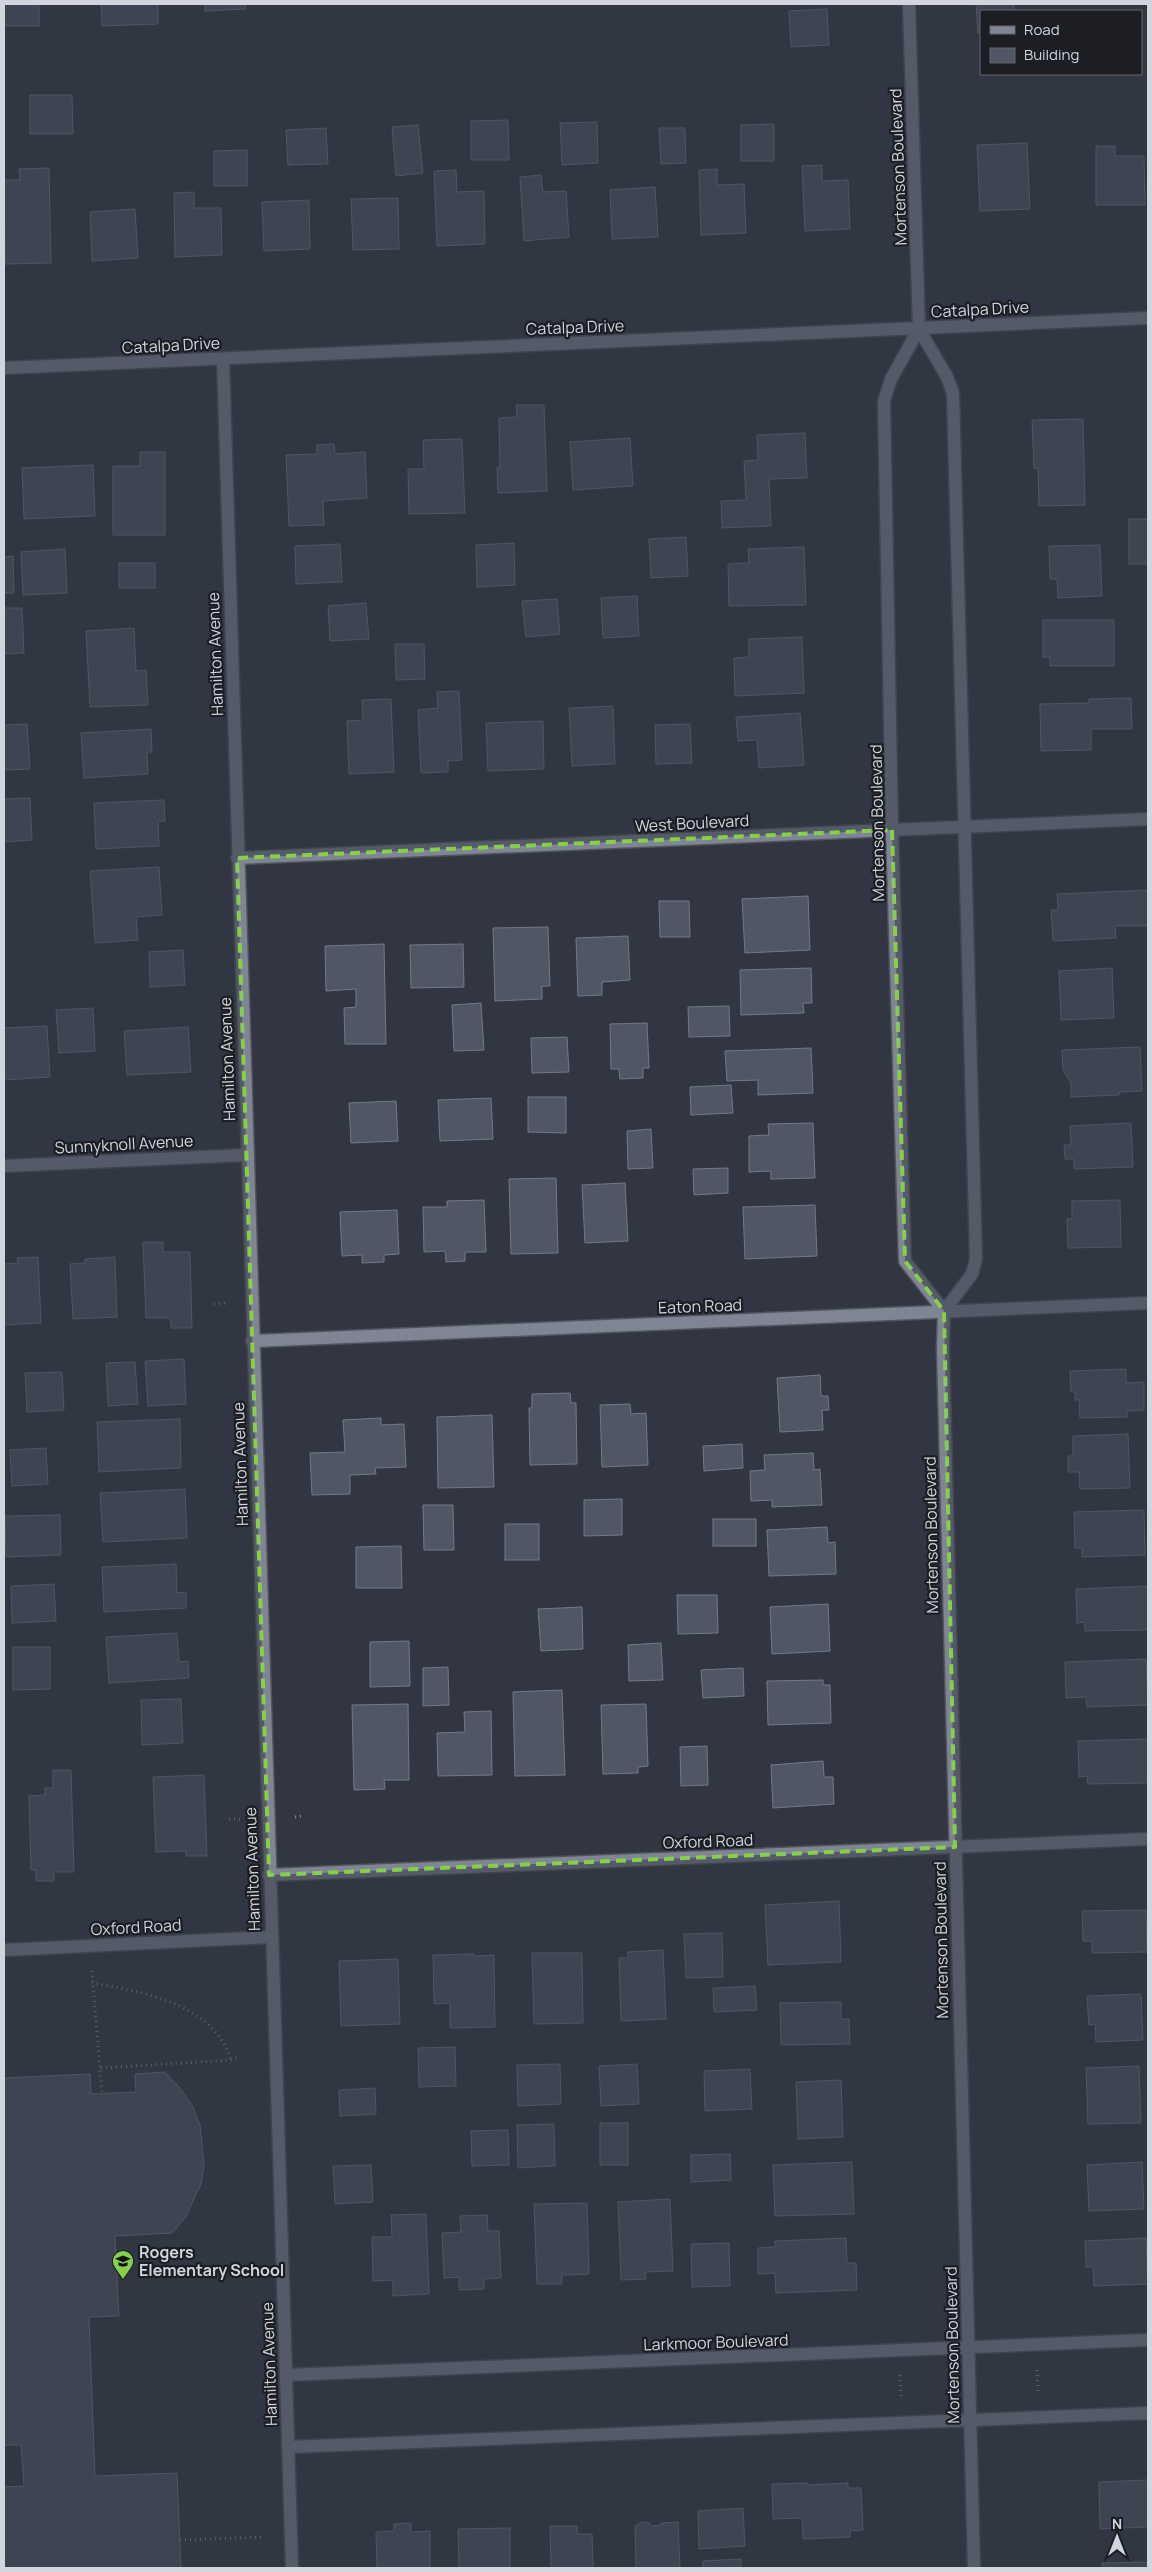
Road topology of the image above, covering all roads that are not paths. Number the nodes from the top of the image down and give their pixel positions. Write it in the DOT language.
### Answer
graph roads {
  1 [pos="909,4"];
  2 [pos="1148,318"];
  3 [pos="919,329"];
  4 [pos="223,359"];
  5 [pos="4,368"];
  6 [pos="1148,819"];
  7 [pos="964,826"];
  8 [pos="892,830"];
  9 [pos="237,858"];
  10 [pos="246,1155"];
  11 [pos="4,1166"];
  12 [pos="1148,1303"];
  13 [pos="944,1311"];
  14 [pos="252,1341"];
  15 [pos="1148,1839"];
  16 [pos="955,1847"];
  17 [pos="269,1875"];
  18 [pos="271,1937"];
  19 [pos="4,1950"];
  20 [pos="1148,2340"];
  21 [pos="968,2349"];
  22 [pos="286,2375"];
  23 [pos="1148,2413"];
  24 [pos="970,2421"];
  25 [pos="288,2447"];
  26 [pos="292,2568"];
  27 [pos="974,2568"];
  1 -- 3 [label="street, Mortenson Boulevard"];
  2 -- 3 [label="street, Catalpa Drive"];
  3 -- 4 [label="street, Catalpa Drive"];
  3 -- 7 [label="street, Mortenson Boulevard"];
  3 -- 8 [label="street, Mortenson Boulevard"];
  4 -- 5 [label="street, Catalpa Drive"];
  4 -- 9 [label="street, Hamilton Avenue"];
  6 -- 7 [label="street, West Boulevard"];
  7 -- 8 [label="street, West Boulevard"];
  7 -- 13 [label="street, Mortenson Boulevard"];
  8 -- 9 [label="street, West Boulevard"];
  8 -- 13 [label="street, Mortenson Boulevard"];
  9 -- 10 [label="street, Hamilton Avenue"];
  10 -- 11 [label="street, Sunnyknoll Avenue"];
  10 -- 14 [label="street, Hamilton Avenue"];
  12 -- 13 [label="street, Eaton Road"];
  13 -- 14 [label="street, Eaton Road"];
  13 -- 16 [label="street, Mortenson Boulevard"];
  14 -- 17 [label="street, Hamilton Avenue"];
  15 -- 16 [label="street, Oxford Road"];
  16 -- 17 [label="street, Oxford Road"];
  16 -- 21 [label="street, Mortenson Boulevard"];
  17 -- 18 [label="street, Hamilton Avenue"];
  18 -- 19 [label="street, Oxford Road"];
  18 -- 22 [label="street, Hamilton Avenue"];
  20 -- 21 [label="street, Larkmoor Boulevard"];
  21 -- 22 [label="street, Larkmoor Boulevard"];
  21 -- 24 [label="street, Mortenson Boulevard"];
  22 -- 25 [label="street, Hamilton Avenue"];
  23 -- 24 [label="street"];
  24 -- 25 [label="street"];
  24 -- 27 [label="street, Mortenson Boulevard"];
  25 -- 26 [label="street, Hamilton Avenue"];
}
